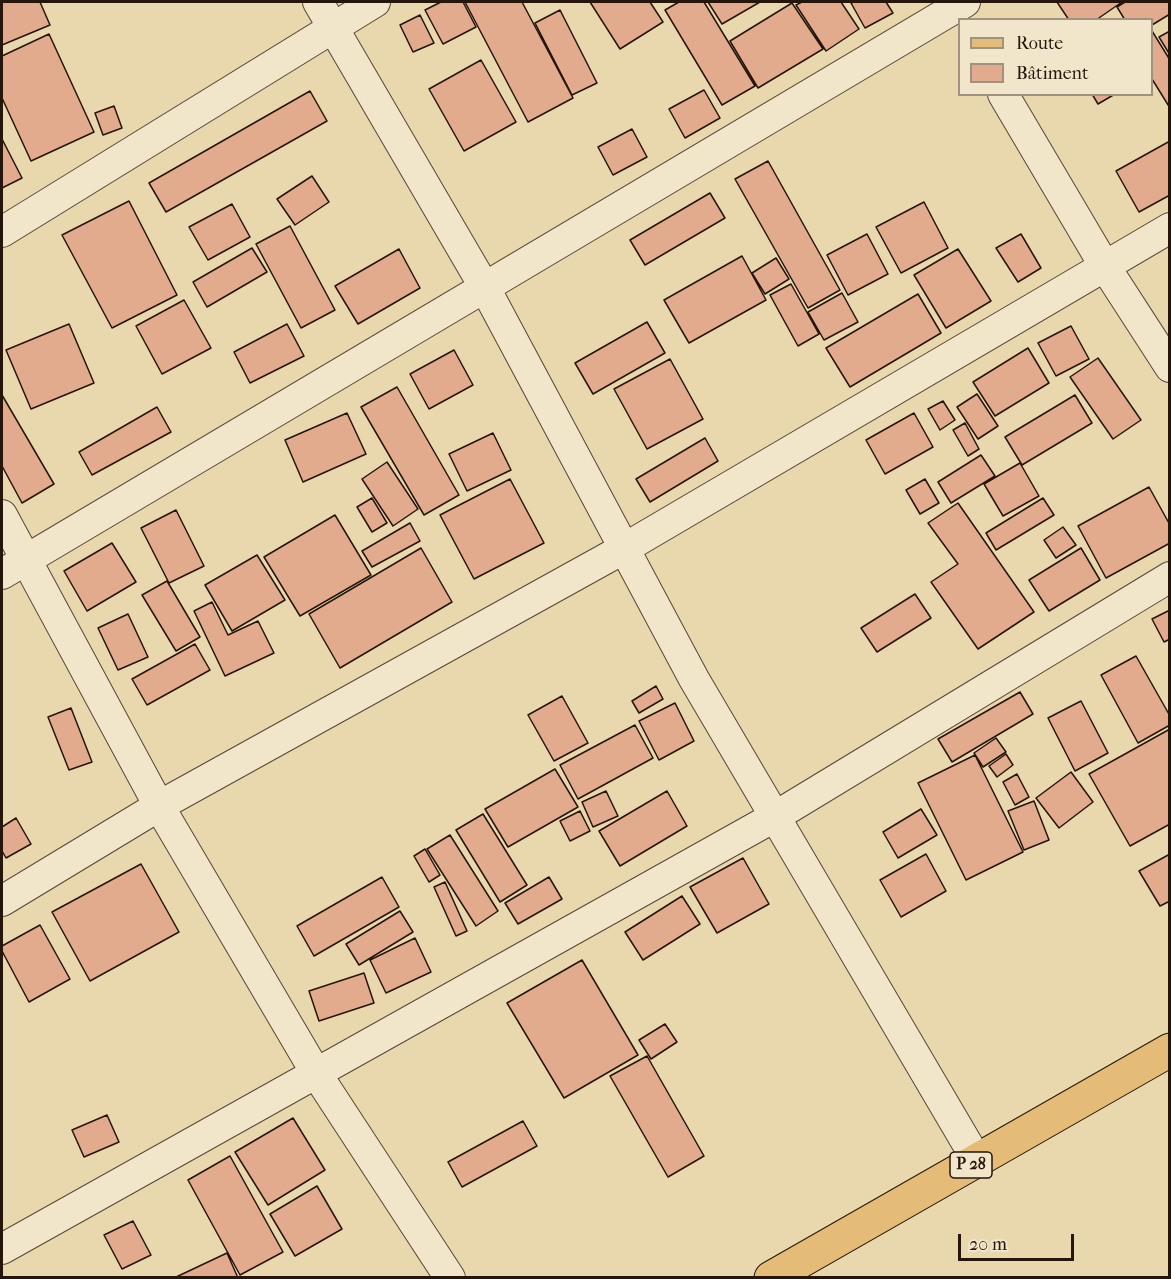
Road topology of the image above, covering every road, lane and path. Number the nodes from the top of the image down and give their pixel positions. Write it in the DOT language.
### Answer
graph roads {
  1 [pos="375,2"];
  2 [pos="956,9"];
  3 [pos="324,14"];
  4 [pos="1003,96"];
  5 [pos="1170,228"];
  6 [pos="2,232"];
  7 [pos="1104,265"];
  8 [pos="485,288"];
  9 [pos="1170,367"];
  10 [pos="2,515"];
  11 [pos="625,548"];
  12 [pos="27,560"];
  13 [pos="2,574"];
  14 [pos="1170,577"];
  15 [pos="159,806"];
  16 [pos="776,816"];
  17 [pos="2,901"];
  18 [pos="1170,1050"];
  19 [pos="316,1073"];
  20 [pos="978,1162"];
  21 [pos="2,1249"];
  22 [pos="450,1278"];
  23 [pos="771,1278"];
  1 -- 3 [label="street"];
  2 -- 8 [label="street"];
  3 -- 6 [label="street"];
  3 -- 8 [label="street"];
  4 -- 7 [label="street"];
  5 -- 7 [label="street"];
  7 -- 9 [label="street"];
  7 -- 11 [label="street"];
  8 -- 11 [label="street"];
  8 -- 12 [label="street"];
  10 -- 12 [label="street"];
  11 -- 15 [label="street"];
  11 -- 16 [label="street"];
  12 -- 13 [label="street"];
  12 -- 15 [label="street"];
  14 -- 16 [label="street"];
  15 -- 17 [label="street"];
  15 -- 19 [label="street"];
  16 -- 19 [label="street"];
  16 -- 20 [label="street"];
  18 -- 20 [label="main road, P 28"];
  19 -- 21 [label="street"];
  19 -- 22 [label="street"];
  20 -- 23 [label="main road, P 28"];
}
